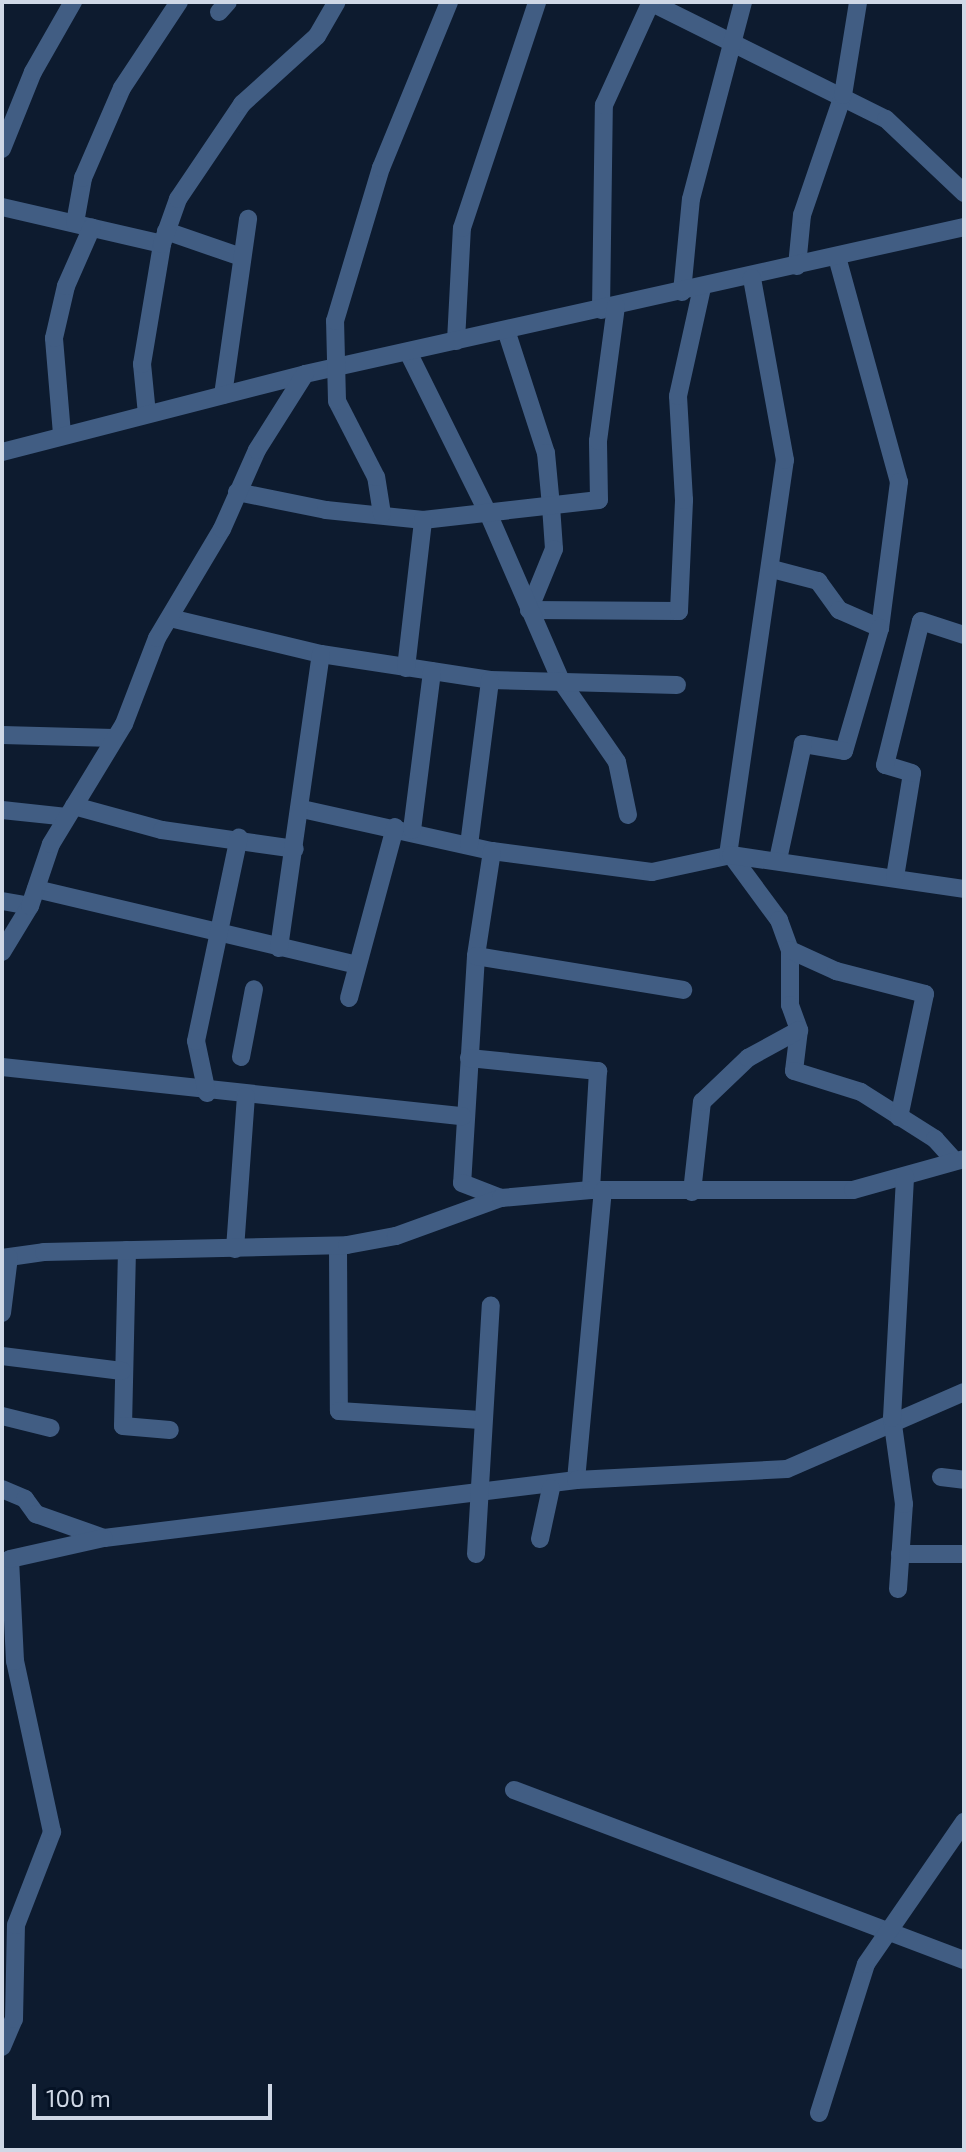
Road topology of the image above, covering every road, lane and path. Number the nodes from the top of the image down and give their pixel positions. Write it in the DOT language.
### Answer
graph roads {
  1 [pos="73,2"];
  2 [pos="179,2"];
  3 [pos="337,2"];
  4 [pos="449,2"];
  5 [pos="537,2"];
  6 [pos="651,2"];
  7 [pos="743,2"];
  8 [pos="858,2"];
  9 [pos="735,46"];
  10 [pos="843,95"];
  11 [pos="2,149"];
  12 [pos="964,193"];
  13 [pos="2,207"];
  14 [pos="248,219"];
  15 [pos="84,225"];
  16 [pos="964,227"];
  17 [pos="164,238"];
  18 [pos="241,257"];
  19 [pos="837,257"];
  20 [pos="797,266"];
  21 [pos="752,278"];
  22 [pos="702,288"];
  23 [pos="682,292"];
  24 [pos="609,308"];
  25 [pos="506,330"];
  26 [pos="456,341"];
  27 [pos="408,352"];
  28 [pos="338,370"];
  29 [pos="305,374"];
  30 [pos="223,395"];
  31 [pos="147,414"];
  32 [pos="62,434"];
  33 [pos="2,452"];
  34 [pos="237,492"];
  35 [pos="551,506"];
  36 [pos="488,513"];
  37 [pos="382,514"];
  38 [pos="423,520"];
  39 [pos="772,569"];
  40 [pos="529,610"];
  41 [pos="170,618"];
  42 [pos="880,628"];
  43 [pos="964,635"];
  44 [pos="321,654"];
  45 [pos="406,668"];
  46 [pos="432,671"];
  47 [pos="490,680"];
  48 [pos="561,681"];
  49 [pos="677,685"];
  50 [pos="2,735"];
  51 [pos="114,738"];
  52 [pos="302,809"];
  53 [pos="2,810"];
  54 [pos="70,812"];
  55 [pos="628,815"];
  56 [pos="404,828"];
  57 [pos="239,837"];
  58 [pos="469,845"];
  59 [pos="295,849"];
  60 [pos="492,851"];
  61 [pos="730,855"];
  62 [pos="778,860"];
  63 [pos="895,877"];
  64 [pos="964,889"];
  65 [pos="33,897"];
  66 [pos="2,901"];
  67 [pos="218,935"];
  68 [pos="279,948"];
  69 [pos="790,950"];
  70 [pos="2,952"];
  71 [pos="476,956"];
  72 [pos="354,964"];
  73 [pos="254,989"];
  74 [pos="683,990"];
  75 [pos="349,998"];
  76 [pos="799,1030"];
  77 [pos="241,1057"];
  78 [pos="469,1058"];
  79 [pos="2,1067"];
  80 [pos="207,1093"];
  81 [pos="246,1096"];
  82 [pos="462,1116"];
  83 [pos="899,1117"];
  84 [pos="959,1160"];
  85 [pos="905,1176"];
  86 [pos="597,1190"];
  87 [pos="692,1192"];
  88 [pos="501,1198"];
  89 [pos="338,1246"];
  90 [pos="235,1249"];
  91 [pos="127,1250"];
  92 [pos="6,1258"];
  93 [pos="491,1305"];
  94 [pos="2,1313"];
  95 [pos="2,1356"];
  96 [pos="122,1371"];
  97 [pos="964,1392"];
  98 [pos="925,1407"];
  99 [pos="964,1408"];
  100 [pos="2,1416"];
  101 [pos="892,1418"];
  102 [pos="481,1420"];
  103 [pos="51,1428"];
  104 [pos="170,1430"];
  105 [pos="941,1477"];
  106 [pos="576,1480"];
  107 [pos="964,1480"];
  108 [pos="551,1488"];
  109 [pos="2,1489"];
  110 [pos="484,1492"];
  111 [pos="104,1538"];
  112 [pos="540,1539"];
  113 [pos="476,1554"];
  114 [pos="900,1554"];
  115 [pos="964,1554"];
  116 [pos="898,1589"];
  117 [pos="514,1790"];
  118 [pos="964,1822"];
  119 [pos="891,1930"];
  120 [pos="964,1960"];
  121 [pos="2,2047"];
  122 [pos="819,2113"];
  1 -- 11 [label="street"];
  2 -- 15 [label="street"];
  3 -- 17 [label="street"];
  4 -- 28 [label="street"];
  5 -- 26 [label="street"];
  6 -- 9 [label="street"];
  6 -- 24 [label="street"];
  7 -- 9 [label="street"];
  8 -- 10 [label="street"];
  9 -- 10 [label="street"];
  9 -- 23 [label="street"];
  10 -- 12 [label="street"];
  10 -- 20 [label="street"];
  13 -- 15 [label="street"];
  14 -- 18 [label="street"];
  15 -- 17 [label="street"];
  15 -- 32 [label="street"];
  16 -- 19 [label="street"];
  17 -- 18 [label="street"];
  17 -- 31 [label="street"];
  18 -- 30 [label="street"];
  19 -- 20 [label="street"];
  19 -- 42 [label="street"];
  20 -- 21 [label="street"];
  21 -- 22 [label="street"];
  21 -- 39 [label="street"];
  22 -- 23 [label="street"];
  22 -- 40 [label="street"];
  23 -- 24 [label="street"];
  24 -- 25 [label="street"];
  24 -- 35 [label="street"];
  25 -- 26 [label="street"];
  25 -- 35 [label="street"];
  26 -- 27 [label="street"];
  27 -- 28 [label="street"];
  27 -- 36 [label="street"];
  28 -- 29 [label="street"];
  28 -- 37 [label="street"];
  29 -- 30 [label="street"];
  29 -- 34 [label="street"];
  30 -- 31 [label="street"];
  31 -- 32 [label="street"];
  32 -- 33 [label="street"];
  34 -- 37 [label="street"];
  34 -- 41 [label="street"];
  35 -- 36 [label="street"];
  35 -- 40 [label="street"];
  36 -- 38 [label="street"];
  36 -- 40 [label="street"];
  37 -- 38 [label="street"];
  38 -- 45 [label="street"];
  39 -- 42 [label="street"];
  39 -- 61 [label="street"];
  40 -- 48 [label="street"];
  41 -- 44 [label="street"];
  41 -- 51 [label="street"];
  42 -- 62 [label="street"];
  43 -- 63 [label="street"];
  44 -- 45 [label="street"];
  44 -- 52 [label="street"];
  45 -- 46 [label="street"];
  46 -- 47 [label="street"];
  46 -- 56 [label="street"];
  47 -- 48 [label="street"];
  47 -- 58 [label="street"];
  48 -- 49 [label="street"];
  48 -- 55 [label="street"];
  50 -- 51 [label="street"];
  51 -- 54 [label="street"];
  52 -- 56 [label="street"];
  52 -- 59 [label="street"];
  53 -- 54 [label="street"];
  54 -- 57 [label="street"];
  54 -- 65 [label="street"];
  56 -- 58 [label="street"];
  56 -- 72 [label="street"];
  57 -- 59 [label="street"];
  57 -- 67 [label="street"];
  58 -- 60 [label="street"];
  59 -- 68 [label="street"];
  60 -- 61 [label="street"];
  60 -- 71 [label="street"];
  61 -- 62 [label="street"];
  61 -- 69 [label="street"];
  62 -- 63 [label="street"];
  63 -- 64 [label="street"];
  65 -- 66 [label="street"];
  65 -- 67 [label="street"];
  65 -- 70 [label="street"];
  67 -- 68 [label="street"];
  67 -- 80 [label="street"];
  68 -- 72 [label="street"];
  69 -- 76 [label="street"];
  69 -- 83 [label="street"];
  71 -- 74 [label="street"];
  71 -- 78 [label="street"];
  72 -- 75 [label="street"];
  73 -- 77 [label="street"];
  76 -- 83 [label="street"];
  76 -- 87 [label="street"];
  78 -- 82 [label="street"];
  78 -- 86 [label="street"];
  79 -- 80 [label="street"];
  80 -- 81 [label="street"];
  81 -- 82 [label="street"];
  81 -- 90 [label="street"];
  82 -- 88 [label="street"];
  83 -- 84 [label="street"];
  84 -- 85 [label="street"];
  85 -- 87 [label="street"];
  85 -- 101 [label="street"];
  86 -- 87 [label="street"];
  86 -- 88 [label="street"];
  86 -- 106 [label="street"];
  88 -- 89 [label="street"];
  89 -- 90 [label="street"];
  89 -- 102 [label="street"];
  90 -- 91 [label="street"];
  91 -- 92 [label="street"];
  91 -- 96 [label="street"];
  92 -- 94 [label="street"];
  93 -- 102 [label="street"];
  95 -- 96 [label="street"];
  96 -- 104 [label="street"];
  97 -- 98 [label="street"];
  98 -- 99 [label="street"];
  98 -- 101 [label="street"];
  100 -- 103 [label="street"];
  101 -- 106 [label="street"];
  101 -- 114 [label="street"];
  102 -- 110 [label="street"];
  105 -- 107 [label="street"];
  106 -- 108 [label="street"];
  108 -- 110 [label="street"];
  108 -- 112 [label="street"];
  109 -- 111 [label="street"];
  110 -- 111 [label="street"];
  110 -- 113 [label="street"];
  111 -- 121 [label="street"];
  114 -- 115 [label="street"];
  114 -- 116 [label="street"];
  117 -- 119 [label="street"];
  118 -- 119 [label="street"];
  119 -- 120 [label="street"];
  119 -- 122 [label="street"];
}
